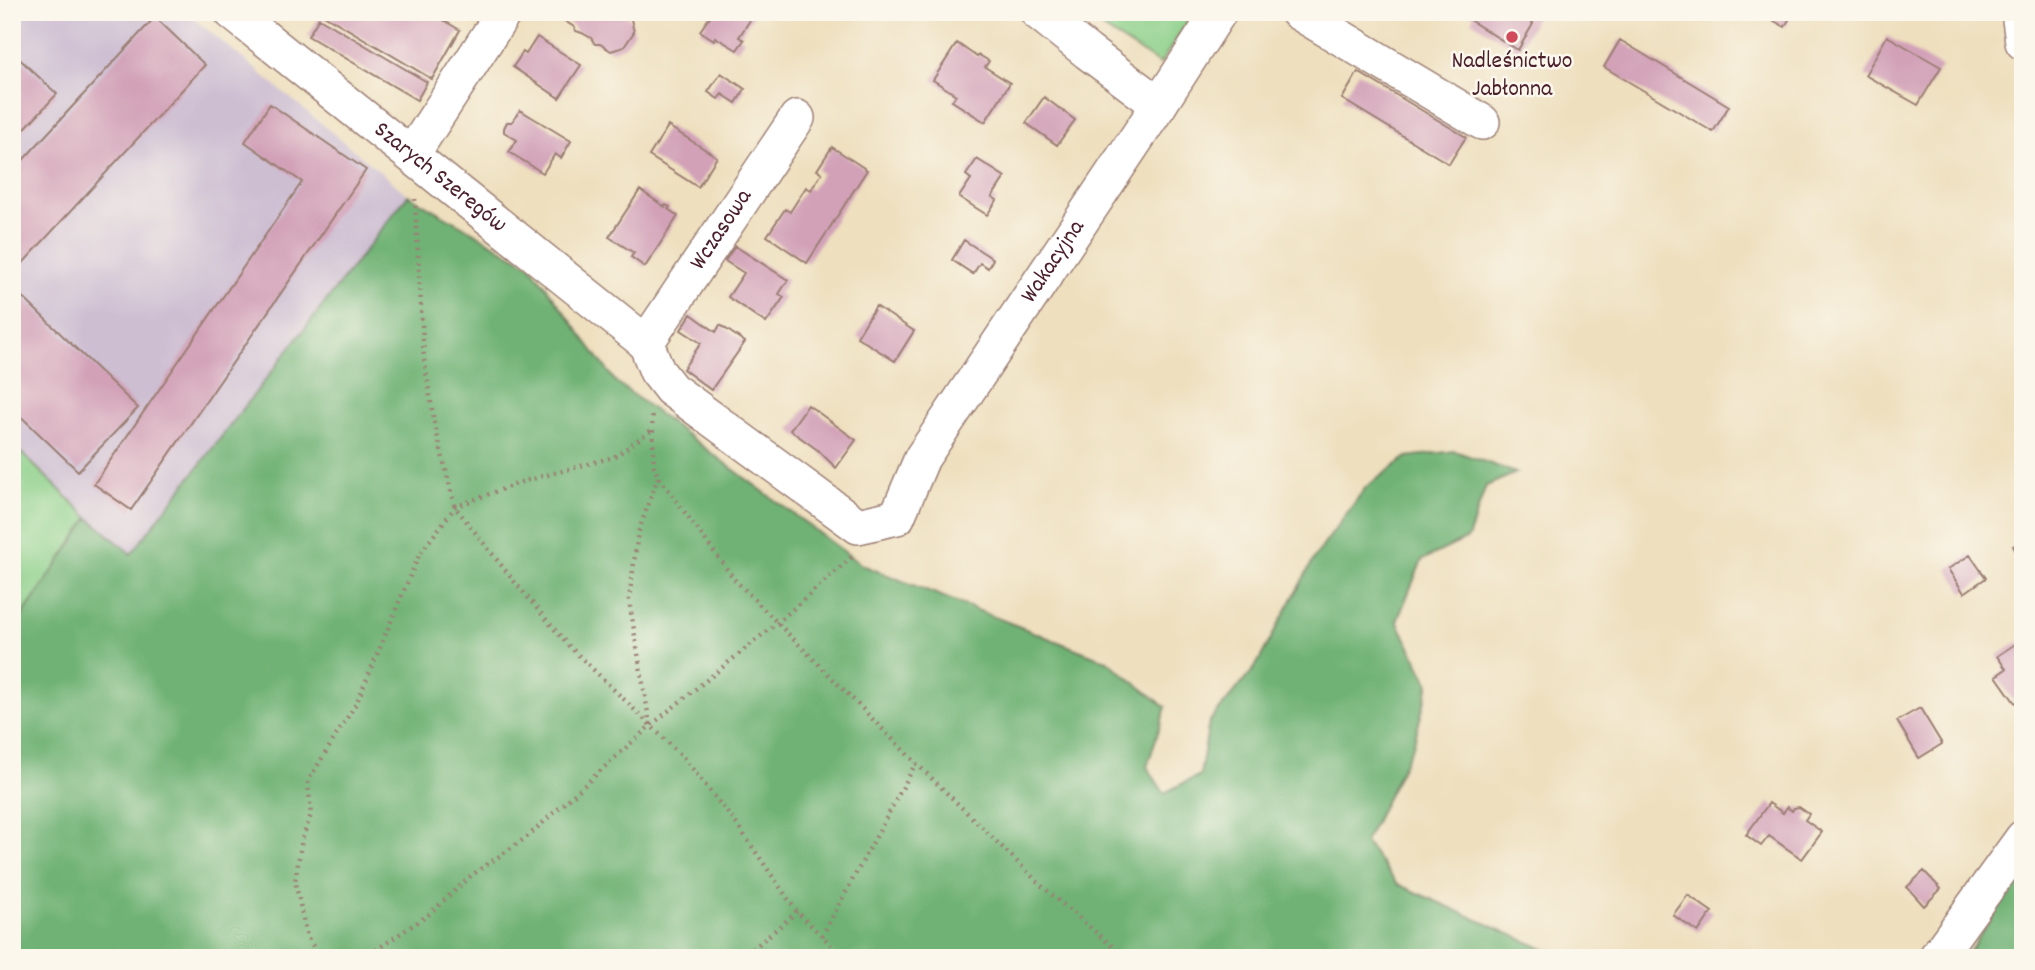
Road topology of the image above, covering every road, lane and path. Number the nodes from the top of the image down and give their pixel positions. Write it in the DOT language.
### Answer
graph roads {
  1 [pos="232,12"];
  2 [pos="504,12"];
  3 [pos="1038,12"];
  4 [pos="1219,12"];
  5 [pos="1298,12"];
  6 [pos="2019,12"];
  7 [pos="2023,42"];
  8 [pos="1159,105"];
  9 [pos="797,118"];
  10 [pos="1482,122"];
  11 [pos="412,155"];
  12 [pos="646,343"];
  13 [pos="653,429"];
  14 [pos="455,507"];
  15 [pos="857,552"];
  16 [pos="777,623"];
  17 [pos="650,726"];
  18 [pos="916,763"];
  19 [pos="2023,838"];
  20 [pos="797,912"];
  21 [pos="822,936"];
  22 [pos="321,958"];
  23 [pos="364,958"];
  24 [pos="742,958"];
  25 [pos="845,958"];
  26 [pos="1126,958"];
  27 [pos="1936,958"];
  1 -- 11 [label="street, Szarych Szeregów"];
  2 -- 11 [label="street"];
  3 -- 8 [label="street"];
  4 -- 8 [label="street, Wakacyjna"];
  5 -- 10 [label="street"];
  6 -- 7 [label="street"];
  8 -- 12 [label="street, Wakacyjna"];
  9 -- 12 [label="street, Wczasowa"];
  11 -- 12 [label="street, Szarych Szeregów"];
  11 -- 14 [label="path"];
  13 -- 14 [label="path"];
  14 -- 17 [label="path"];
  14 -- 22 [label="path"];
  15 -- 16 [label="path"];
  16 -- 17 [label="path"];
  16 -- 17 [label="path"];
  16 -- 18 [label="path"];
  17 -- 20 [label="path"];
  17 -- 23 [label="path"];
  18 -- 21 [label="path"];
  18 -- 26 [label="path"];
  19 -- 27 [label="street"];
  20 -- 21 [label="path"];
  20 -- 24 [label="path"];
  21 -- 25 [label="path"];
}
